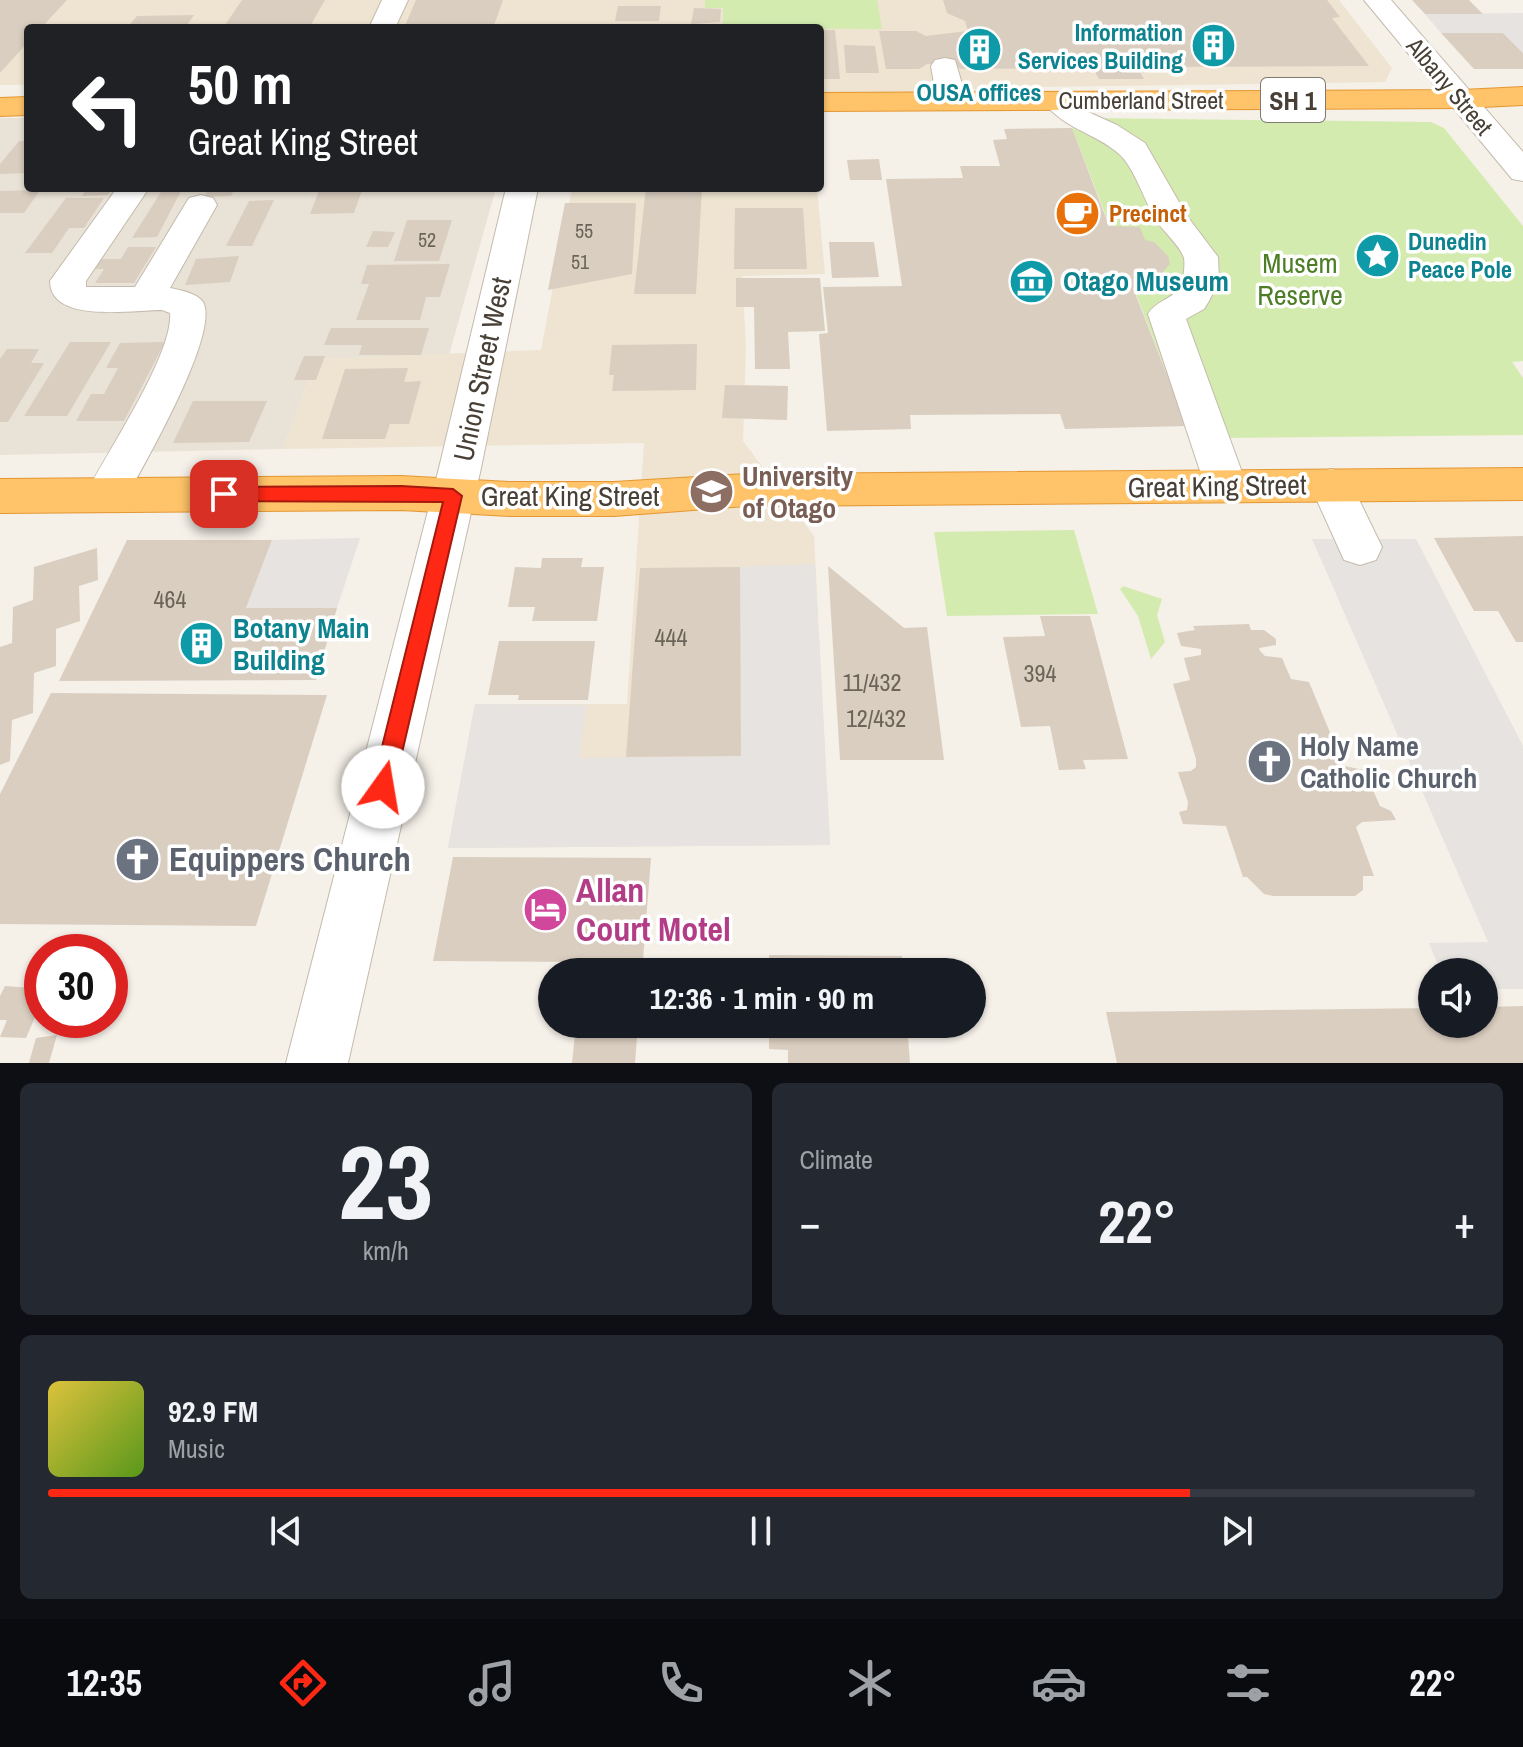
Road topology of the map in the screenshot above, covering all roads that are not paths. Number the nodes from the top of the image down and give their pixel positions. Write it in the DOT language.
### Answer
graph roads {
  1 [pos="395,0"];
  2 [pos="1377,0"];
  3 [pos="384,24"];
  4 [pos="945,66"];
  5 [pos="1523,96"];
  6 [pos="1462,99"];
  7 [pos="952,101"];
  8 [pos="1058,101"];
  9 [pos="824,102"];
  10 [pos="24,106"];
  11 [pos="0,107"];
  12 [pos="1523,172"];
  13 [pos="130,192"];
  14 [pos="521,192"];
  15 [pos="201,205"];
  16 [pos="145,299"];
  17 [pos="1523,484"];
  18 [pos="1331,485"];
  19 [pos="1226,486"];
  20 [pos="106,495"];
  21 [pos="0,496"];
  22 [pos="453,496"];
  23 [pos="1360,547"];
  24 [pos="317,1063"];
  1 -- 3 [label="street"];
  2 -- 6 [label="street, Albany Street"];
  4 -- 7 [label="street"];
  5 -- 6 [label="highway, SH 1"];
  6 -- 8 [label="highway, Cumberland Street / SH 1"];
  6 -- 12 [label="street, Albany Street"];
  7 -- 8 [label="highway, Cumberland Street / SH 1"];
  7 -- 9 [label="highway, Cumberland Street / SH 1"];
  8 -- 19 [label="street"];
  10 -- 11 [label="highway"];
  13 -- 16 [label="street"];
  14 -- 22 [label="street, Union Street West"];
  15 -- 16 [label="street"];
  16 -- 20 [label="street"];
  17 -- 18 [label="highway, Great King Street"];
  18 -- 19 [label="highway, Great King Street"];
  18 -- 23 [label="street"];
  19 -- 22 [label="highway, Great King Street"];
  20 -- 21 [label="highway, Great King Street"];
  20 -- 22 [label="highway, Great King Street"];
  22 -- 24 [label="street, Union Street West"];
}
